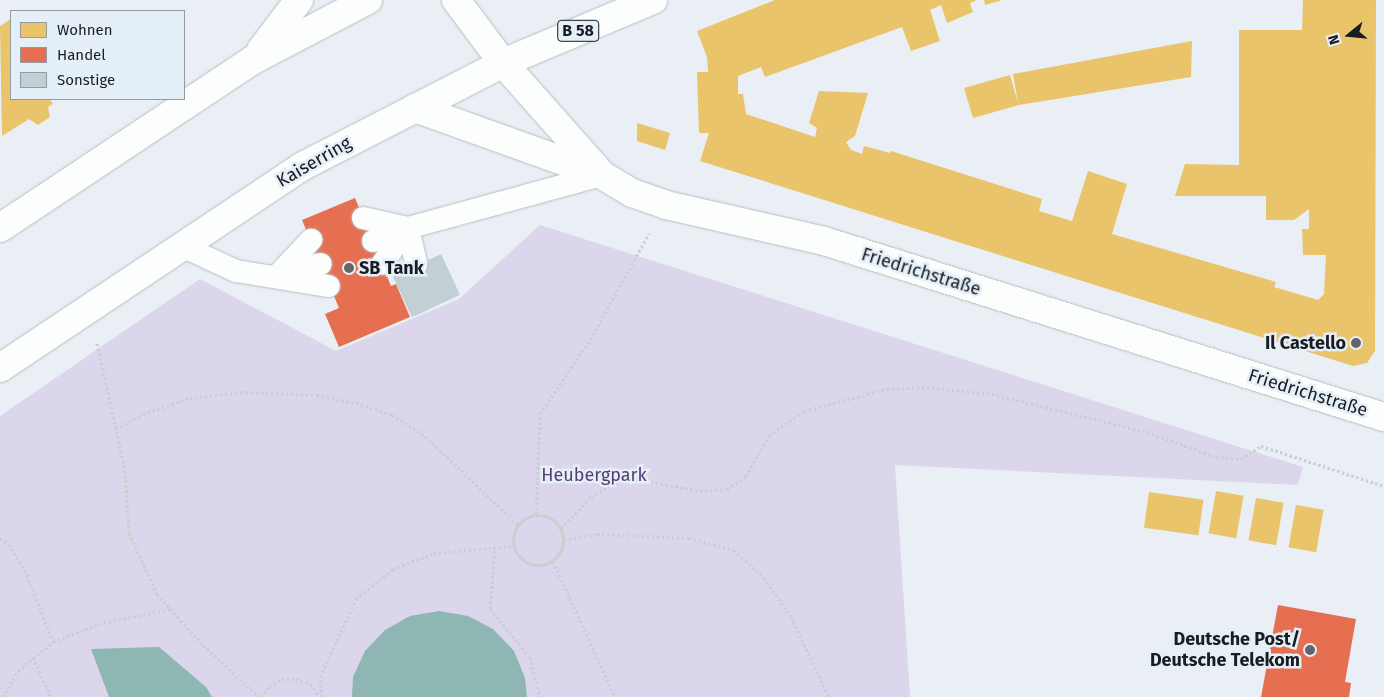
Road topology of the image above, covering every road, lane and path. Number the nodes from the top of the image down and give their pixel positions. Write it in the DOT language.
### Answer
graph roads {
  1 [pos="299,0"];
  2 [pos="368,0"];
  3 [pos="456,0"];
  4 [pos="653,0"];
  5 [pos="253,60"];
  6 [pos="503,63"];
  7 [pos="415,108"];
  8 [pos="602,175"];
  9 [pos="666,204"];
  10 [pos="363,218"];
  11 [pos="0,228"];
  12 [pos="408,228"];
  13 [pos="311,240"];
  14 [pos="373,241"];
  15 [pos="182,246"];
  16 [pos="320,264"];
  17 [pos="382,264"];
  18 [pos="416,264"];
  19 [pos="277,276"];
  20 [pos="329,286"];
  21 [pos="88,308"];
  22 [pos="0,368"];
  23 [pos="1384,417"];
  24 [pos="116,429"];
  25 [pos="1384,486"];
  26 [pos="536,514"];
  27 [pos="518,525"];
  28 [pos="561,528"];
  29 [pos="0,538"];
  30 [pos="564,540"];
  31 [pos="495,546"];
  32 [pos="513,546"];
  33 [pos="553,561"];
  34 [pos="170,608"];
  35 [pos="53,642"];
  36 [pos="33,657"];
  37 [pos="3,697"];
  38 [pos="51,697"];
  39 [pos="260,697"];
  40 [pos="321,697"];
  41 [pos="540,697"];
  42 [pos="615,697"];
  43 [pos="828,697"];
  1 -- 5 [label="main road"];
  2 -- 5 [label="main road"];
  3 -- 6 [label="main road, Friedrichstraße"];
  4 -- 6 [label="main road, Kaiserring / B 58"];
  5 -- 11 [label="main road"];
  6 -- 7 [label="main road, Kaiserring"];
  6 -- 8 [label="main road, Friedrichstraße"];
  7 -- 8 [label="main road"];
  7 -- 15 [label="main road, Kaiserring"];
  8 -- 9 [label="main road, Friedrichstraße"];
  8 -- 12 [label="lane"];
  9 -- 23 [label="main road, Friedrichstraße"];
  9 -- 26 [label="path"];
  10 -- 12 [label="lane"];
  12 -- 14 [label="lane"];
  12 -- 17 [label="lane"];
  12 -- 18 [label="lane"];
  13 -- 19 [label="lane"];
  15 -- 19 [label="lane"];
  15 -- 21 [label="main road, Kaiserring"];
  16 -- 19 [label="lane"];
  19 -- 20 [label="lane"];
  21 -- 22 [label="main road, Kaiserring"];
  21 -- 24 [label="path"];
  24 -- 27 [label="path"];
  24 -- 34 [label="path"];
  25 -- 28 [label="path"];
  26 -- 27 [label="path"];
  26 -- 28 [label="path"];
  27 -- 32 [label="path"];
  28 -- 30 [label="path"];
  29 -- 35 [label="path"];
  30 -- 33 [label="path"];
  30 -- 43 [label="path"];
  31 -- 32 [label="path"];
  31 -- 40 [label="path"];
  31 -- 41 [label="path"];
  32 -- 33 [label="path"];
  33 -- 42 [label="path"];
  34 -- 35 [label="path"];
  34 -- 39 [label="path"];
  35 -- 36 [label="path"];
  36 -- 37 [label="path"];
  36 -- 38 [label="path"];
  39 -- 40 [label="path"];
}
